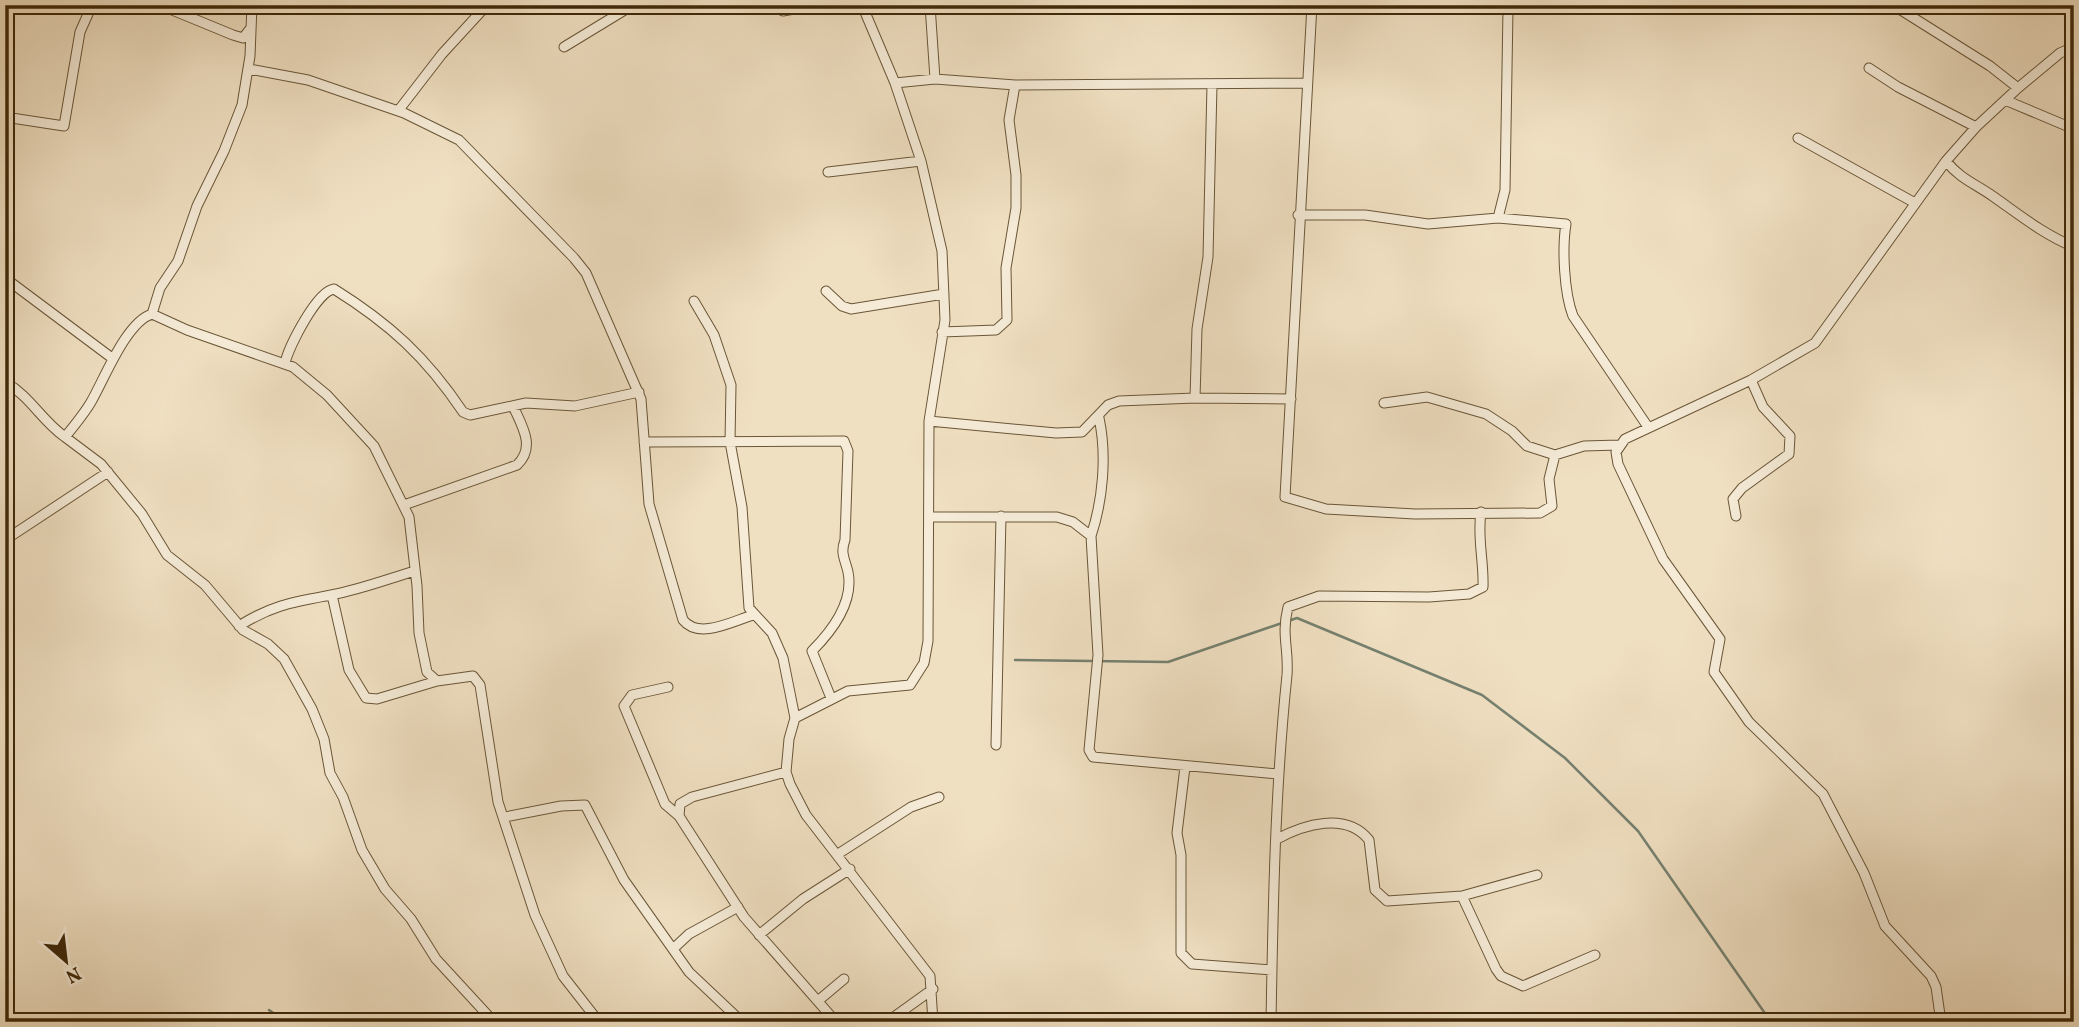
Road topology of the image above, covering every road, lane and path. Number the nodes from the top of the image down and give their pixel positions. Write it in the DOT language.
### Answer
graph roads {
  1 [pos="91,5"];
  2 [pos="160,5"];
  3 [pos="252,5"];
  4 [pos="487,5"];
  5 [pos="632,5"];
  6 [pos="775,5"];
  7 [pos="816,5"];
  8 [pos="862,5"];
  9 [pos="930,5"];
  10 [pos="1312,5"];
  11 [pos="1892,5"];
  12 [pos="1508,9"];
  13 [pos="250,29"];
  14 [pos="564,47"];
  15 [pos="2074,47"];
  16 [pos="1869,68"];
  17 [pos="249,69"];
  18 [pos="934,79"];
  19 [pos="895,83"];
  20 [pos="1307,83"];
  21 [pos="1015,85"];
  22 [pos="1212,85"];
  23 [pos="2018,88"];
  24 [pos="2005,100"];
  25 [pos="398,111"];
  26 [pos="5,117"];
  27 [pos="1976,127"];
  28 [pos="2074,129"];
  29 [pos="1798,138"];
  30 [pos="921,161"];
  31 [pos="1946,161"];
  32 [pos="828,172"];
  33 [pos="1915,203"];
  34 [pos="1298,215"];
  35 [pos="1499,218"];
  36 [pos="2074,247"];
  37 [pos="5,278"];
  38 [pos="826,291"];
  39 [pos="944,294"];
  40 [pos="694,301"];
  41 [pos="152,314"];
  42 [pos="942,332"];
  43 [pos="112,358"];
  44 [pos="285,363"];
  45 [pos="1751,380"];
  46 [pos="5,383"];
  47 [pos="639,392"];
  48 [pos="1195,398"];
  49 [pos="1291,399"];
  50 [pos="1384,403"];
  51 [pos="513,406"];
  52 [pos="1099,418"];
  53 [pos="929,421"];
  54 [pos="1648,427"];
  55 [pos="65,438"];
  56 [pos="644,442"];
  57 [pos="730,442"];
  58 [pos="1619,445"];
  59 [pos="1555,455"];
  60 [pos="107,472"];
  61 [pos="404,505"];
  62 [pos="1481,512"];
  63 [pos="1000,516"];
  64 [pos="1736,516"];
  65 [pos="930,517"];
  66 [pos="1091,536"];
  67 [pos="5,540"];
  68 [pos="415,571"];
  69 [pos="332,595"];
  70 [pos="753,615"];
  71 [pos="239,626"];
  72 [pos="437,681"];
  73 [pos="668,687"];
  74 [pos="831,698"];
  75 [pos="795,718"];
  76 [pos="996,745"];
  77 [pos="1185,767"];
  78 [pos="786,772"];
  79 [pos="1278,775"];
  80 [pos="939,797"];
  81 [pos="679,816"];
  82 [pos="505,817"];
  83 [pos="1277,839"];
  84 [pos="838,854"];
  85 [pos="850,869"];
  86 [pos="1537,875"];
  87 [pos="1462,896"];
  88 [pos="738,907"];
  89 [pos="759,935"];
  90 [pos="674,949"];
  91 [pos="1595,955"];
  92 [pos="1272,970"];
  93 [pos="844,979"];
  94 [pos="933,989"];
  95 [pos="819,1000"];
  96 [pos="834,1021"];
  97 [pos="494,1022"];
  98 [pos="599,1022"];
  99 [pos="741,1022"];
  100 [pos="887,1022"];
  101 [pos="933,1022"];
  102 [pos="1271,1022"];
  103 [pos="1941,1022"];
  1 -- 26 [label="street"];
  2 -- 13 [label="street"];
  3 -- 13 [label="street"];
  4 -- 25 [label="street"];
  5 -- 14 [label="street"];
  6 -- 7 [label="street"];
  8 -- 19 [label="street"];
  9 -- 18 [label="street"];
  10 -- 20 [label="street"];
  11 -- 23 [label="street"];
  12 -- 35 [label="street"];
  13 -- 17 [label="street"];
  15 -- 23 [label="street"];
  16 -- 27 [label="street"];
  17 -- 25 [label="street"];
  17 -- 41 [label="street"];
  18 -- 19 [label="street"];
  18 -- 21 [label="street"];
  19 -- 30 [label="street"];
  20 -- 22 [label="street"];
  20 -- 34 [label="street"];
  21 -- 22 [label="street"];
  21 -- 42 [label="street"];
  22 -- 48 [label="street"];
  23 -- 24 [label="street"];
  24 -- 27 [label="street"];
  24 -- 28 [label="street"];
  25 -- 47 [label="street"];
  27 -- 31 [label="street"];
  29 -- 33 [label="street"];
  30 -- 32 [label="street"];
  30 -- 39 [label="street"];
  31 -- 33 [label="street"];
  31 -- 36 [label="street"];
  33 -- 45 [label="street"];
  34 -- 35 [label="street"];
  34 -- 49 [label="street"];
  35 -- 54 [label="street"];
  37 -- 43 [label="street"];
  38 -- 39 [label="street"];
  39 -- 42 [label="street"];
  40 -- 57 [label="street"];
  41 -- 43 [label="street"];
  41 -- 44 [label="street"];
  42 -- 53 [label="street"];
  43 -- 55 [label="street"];
  44 -- 51 [label="street"];
  44 -- 61 [label="street"];
  45 -- 54 [label="street"];
  45 -- 64 [label="street"];
  46 -- 55 [label="street"];
  47 -- 51 [label="street"];
  47 -- 56 [label="street"];
  48 -- 49 [label="street"];
  48 -- 52 [label="street"];
  49 -- 62 [label="street"];
  50 -- 59 [label="street"];
  51 -- 61 [label="street"];
  52 -- 53 [label="street"];
  52 -- 66 [label="street"];
  53 -- 65 [label="street"];
  54 -- 58 [label="street"];
  55 -- 60 [label="street"];
  56 -- 57 [label="street"];
  56 -- 70 [label="street"];
  57 -- 70 [label="street"];
  57 -- 74 [label="street"];
  58 -- 59 [label="street"];
  58 -- 103 [label="street"];
  59 -- 62 [label="street"];
  60 -- 67 [label="street"];
  60 -- 71 [label="street"];
  61 -- 68 [label="street"];
  62 -- 79 [label="street"];
  63 -- 65 [label="street"];
  63 -- 66 [label="street"];
  63 -- 76 [label="street"];
  65 -- 74 [label="street"];
  66 -- 77 [label="street"];
  68 -- 69 [label="street"];
  68 -- 72 [label="street"];
  69 -- 71 [label="street"];
  69 -- 72 [label="street"];
  70 -- 75 [label="street"];
  71 -- 97 [label="street"];
  72 -- 82 [label="street"];
  73 -- 81 [label="street"];
  74 -- 75 [label="street"];
  75 -- 78 [label="street"];
  77 -- 79 [label="street"];
  77 -- 92 [label="street"];
  78 -- 81 [label="street"];
  78 -- 84 [label="street"];
  79 -- 83 [label="street"];
  80 -- 84 [label="street"];
  81 -- 88 [label="street"];
  82 -- 90 [label="street"];
  82 -- 98 [label="street"];
  83 -- 87 [label="street"];
  83 -- 92 [label="street"];
  84 -- 85 [label="street"];
  85 -- 89 [label="street"];
  85 -- 94 [label="street"];
  86 -- 87 [label="street"];
  87 -- 91 [label="street"];
  88 -- 89 [label="street"];
  88 -- 90 [label="street"];
  89 -- 95 [label="street"];
  90 -- 99 [label="street"];
  92 -- 102 [label="street"];
  93 -- 95 [label="street"];
  94 -- 100 [label="street"];
  94 -- 101 [label="street"];
  95 -- 96 [label="street"];
}
